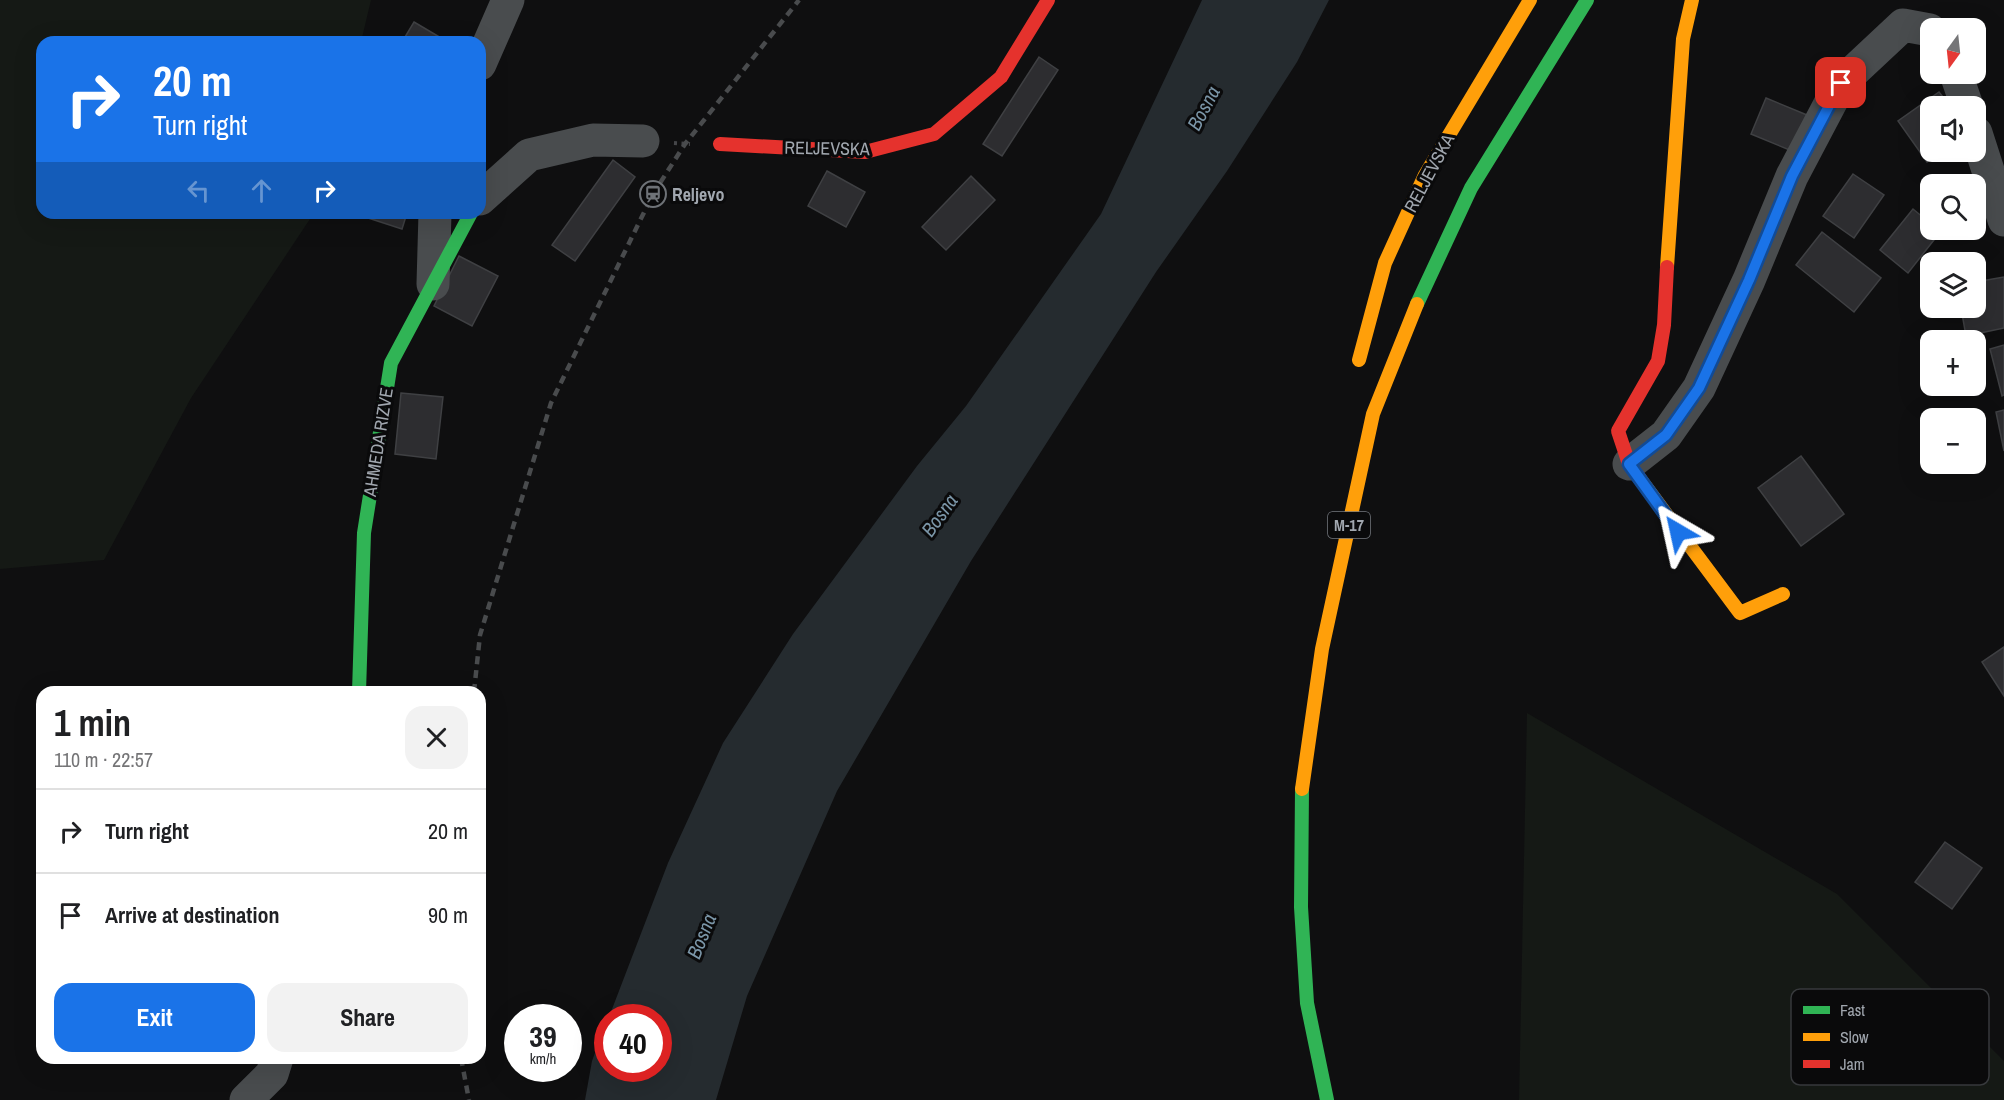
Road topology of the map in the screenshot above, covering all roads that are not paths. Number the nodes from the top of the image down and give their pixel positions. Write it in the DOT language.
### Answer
graph roads {
  1 [pos="508,0"];
  2 [pos="1048,0"];
  3 [pos="1530,0"];
  4 [pos="1587,0"];
  5 [pos="1692,0"];
  6 [pos="1920,28"];
  7 [pos="486,50"];
  8 [pos="643,141"];
  9 [pos="720,144"];
  10 [pos="1985,162"];
  11 [pos="486,194"];
  12 [pos="435,219"];
  13 [pos="468,219"];
  14 [pos="2004,220"];
  15 [pos="433,284"];
  16 [pos="1359,360"];
  17 [pos="1629,464"];
  18 [pos="1783,594"];
  19 [pos="359,686"];
  20 [pos="275,1064"];
  21 [pos="246,1100"];
  22 [pos="1327,1100"];
  1 -- 7 [label="street"];
  2 -- 9 [label="street, RELJEVSKA"];
  3 -- 16 [label="street, RELJEVSKA"];
  4 -- 22 [label="street, M-17"];
  5 -- 17 [label="street"];
  6 -- 17 [label="street"];
  8 -- 11 [label="street"];
  10 -- 14 [label="street"];
  12 -- 15 [label="street"];
  13 -- 15 [label="street, AHMEDA RIZVE"];
  15 -- 19 [label="street, AHMEDA RIZVE"];
  17 -- 18 [label="street"];
  20 -- 21 [label="street"];
}
